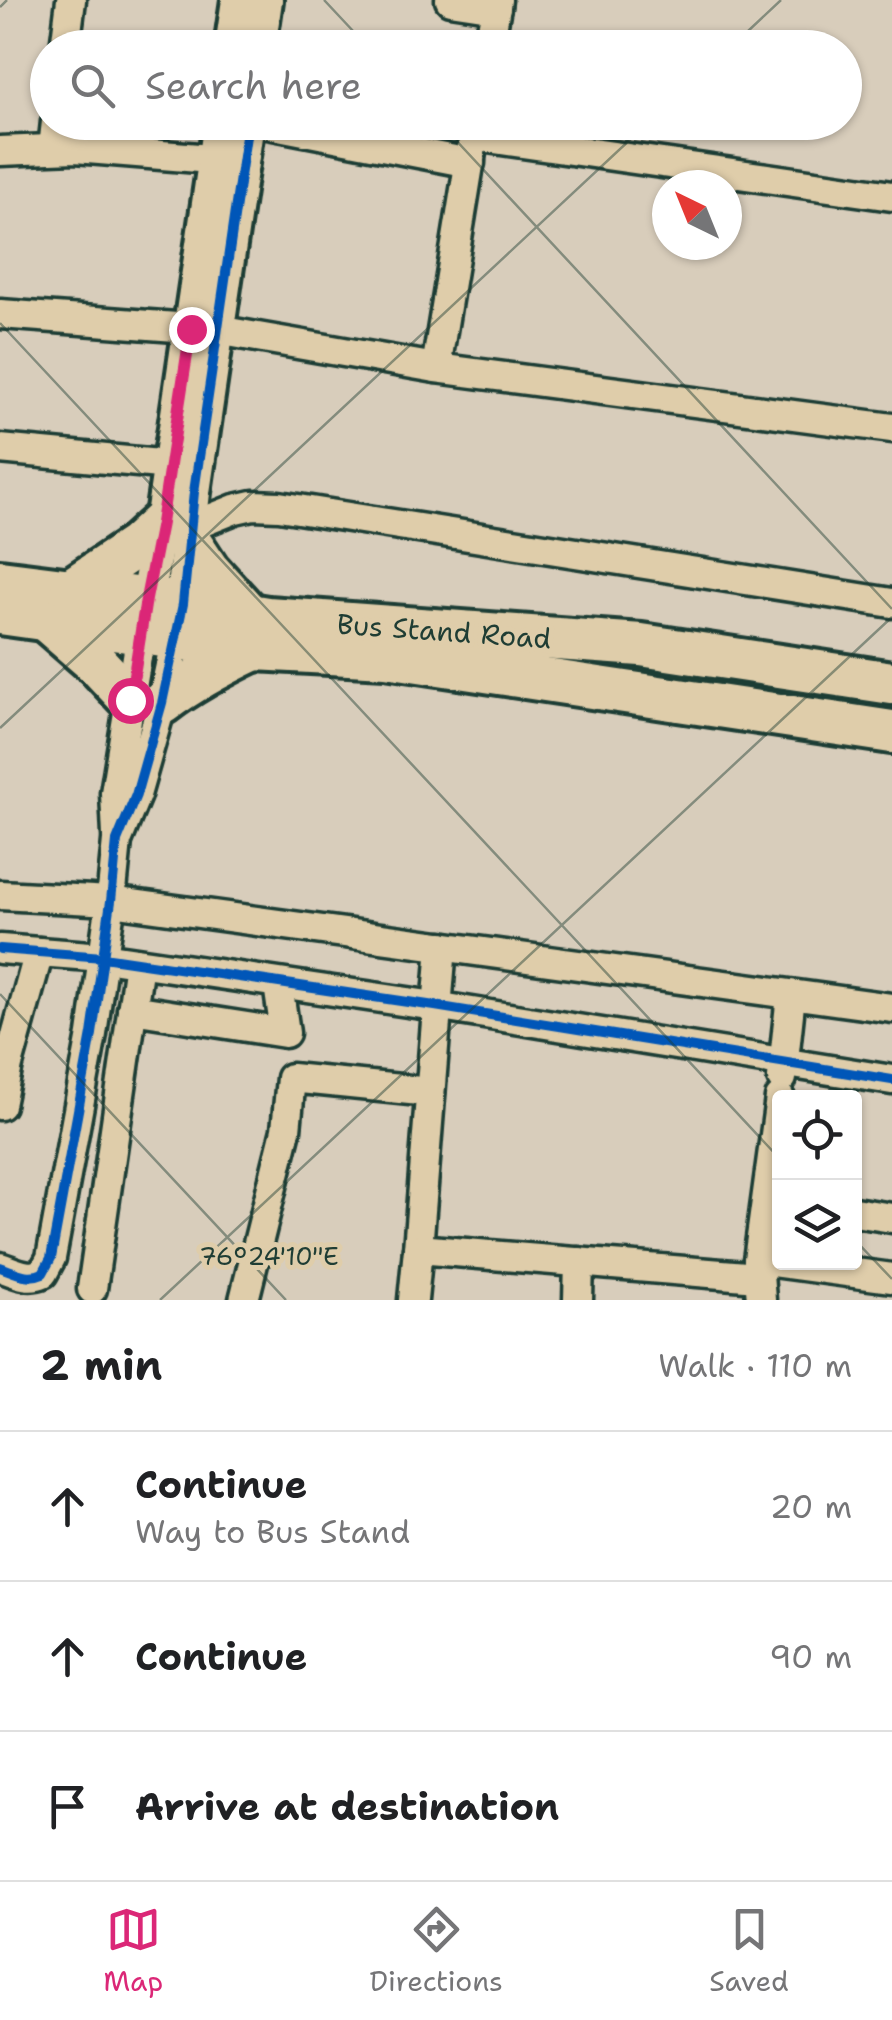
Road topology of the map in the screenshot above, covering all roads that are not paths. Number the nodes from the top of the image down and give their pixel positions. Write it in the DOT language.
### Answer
graph roads {
  1 [pos="70,0"];
  2 [pos="238,0"];
  3 [pos="266,0"];
  4 [pos="450,0"];
  5 [pos="496,4"];
  6 [pos="67,30"];
  7 [pos="234,30"];
  8 [pos="262,30"];
  9 [pos="492,30"];
  10 [pos="37,140"];
  11 [pos="89,140"];
  12 [pos="224,140"];
  13 [pos="239,140"];
  14 [pos="473,140"];
  15 [pos="0,151"];
  16 [pos="228,160"];
  17 [pos="892,196"];
  18 [pos="0,314"];
  19 [pos="204,329"];
  20 [pos="436,368"];
  21 [pos="892,428"];
  22 [pos="0,449"];
  23 [pos="170,466"];
  24 [pos="180,530"];
  25 [pos="20,598"];
  26 [pos="892,603"];
  27 [pos="161,618"];
  28 [pos="251,632"];
  29 [pos="892,682"];
  30 [pos="146,701"];
  31 [pos="892,732"];
  32 [pos="0,896"];
  33 [pos="112,901"];
  34 [pos="442,946"];
  35 [pos="0,949"];
  36 [pos="38,952"];
  37 [pos="103,957"];
  38 [pos="138,962"];
  39 [pos="278,984"];
  40 [pos="791,995"];
  41 [pos="436,1006"];
  42 [pos="892,1008"];
  43 [pos="132,1009"];
  44 [pos="784,1061"];
  45 [pos="892,1080"];
  46 [pos="781,1090"];
  47 [pos="430,1092"];
  48 [pos="0,1105"];
  49 [pos="772,1204"];
  50 [pos="862,1213"];
  51 [pos="892,1218"];
  52 [pos="418,1249"];
  53 [pos="579,1262"];
  54 [pos="0,1267"];
  55 [pos="892,1278"];
  56 [pos="759,1279"];
  57 [pos="92,1289"];
  58 [pos="244,1300"];
  59 [pos="414,1300"];
  60 [pos="578,1300"];
  1 -- 6 [label="street"];
  2 -- 7 [label="street"];
  3 -- 8 [label="street"];
  4 -- 5 [label="street"];
  5 -- 9 [label="street"];
  10 -- 15 [label="street"];
  11 -- 16 [label="street"];
  12 -- 16 [label="street"];
  13 -- 16 [label="street"];
  14 -- 17 [label="street"];
  14 -- 20 [label="street"];
  16 -- 19 [label="street"];
  18 -- 19 [label="street"];
  19 -- 20 [label="street"];
  19 -- 23 [label="street"];
  19 -- 24 [label="street"];
  20 -- 21 [label="street"];
  22 -- 23 [label="street"];
  23 -- 24 [label="street"];
  24 -- 25 [label="main road"];
  24 -- 26 [label="street"];
  24 -- 27 [label="street"];
  24 -- 28 [label="main road"];
  25 -- 27 [label="main road, Bus Stand Road"];
  25 -- 30 [label="main road"];
  27 -- 28 [label="main road, Bus Stand Road"];
  27 -- 30 [label="street"];
  28 -- 29 [label="main road, Bus Stand Road"];
  28 -- 30 [label="main road"];
  28 -- 31 [label="main road, Bus Stand Road"];
  30 -- 33 [label="street"];
  32 -- 33 [label="street"];
  33 -- 34 [label="street"];
  33 -- 37 [label="street"];
  34 -- 40 [label="street"];
  34 -- 41 [label="street"];
  35 -- 36 [label="street"];
  36 -- 37 [label="street"];
  36 -- 48 [label="street"];
  37 -- 38 [label="street"];
  37 -- 54 [label="street"];
  38 -- 39 [label="street"];
  38 -- 43 [label="street"];
  39 -- 41 [label="street"];
  39 -- 43 [label="street"];
  40 -- 42 [label="street"];
  40 -- 44 [label="street"];
  41 -- 44 [label="street"];
  41 -- 47 [label="street"];
  43 -- 57 [label="street"];
  44 -- 45 [label="street"];
  44 -- 46 [label="street"];
  47 -- 52 [label="street"];
  47 -- 58 [label="street"];
  49 -- 56 [label="street"];
  50 -- 51 [label="street"];
  52 -- 53 [label="street"];
  52 -- 59 [label="street"];
  53 -- 56 [label="street"];
  53 -- 60 [label="street"];
  55 -- 56 [label="street"];
}
